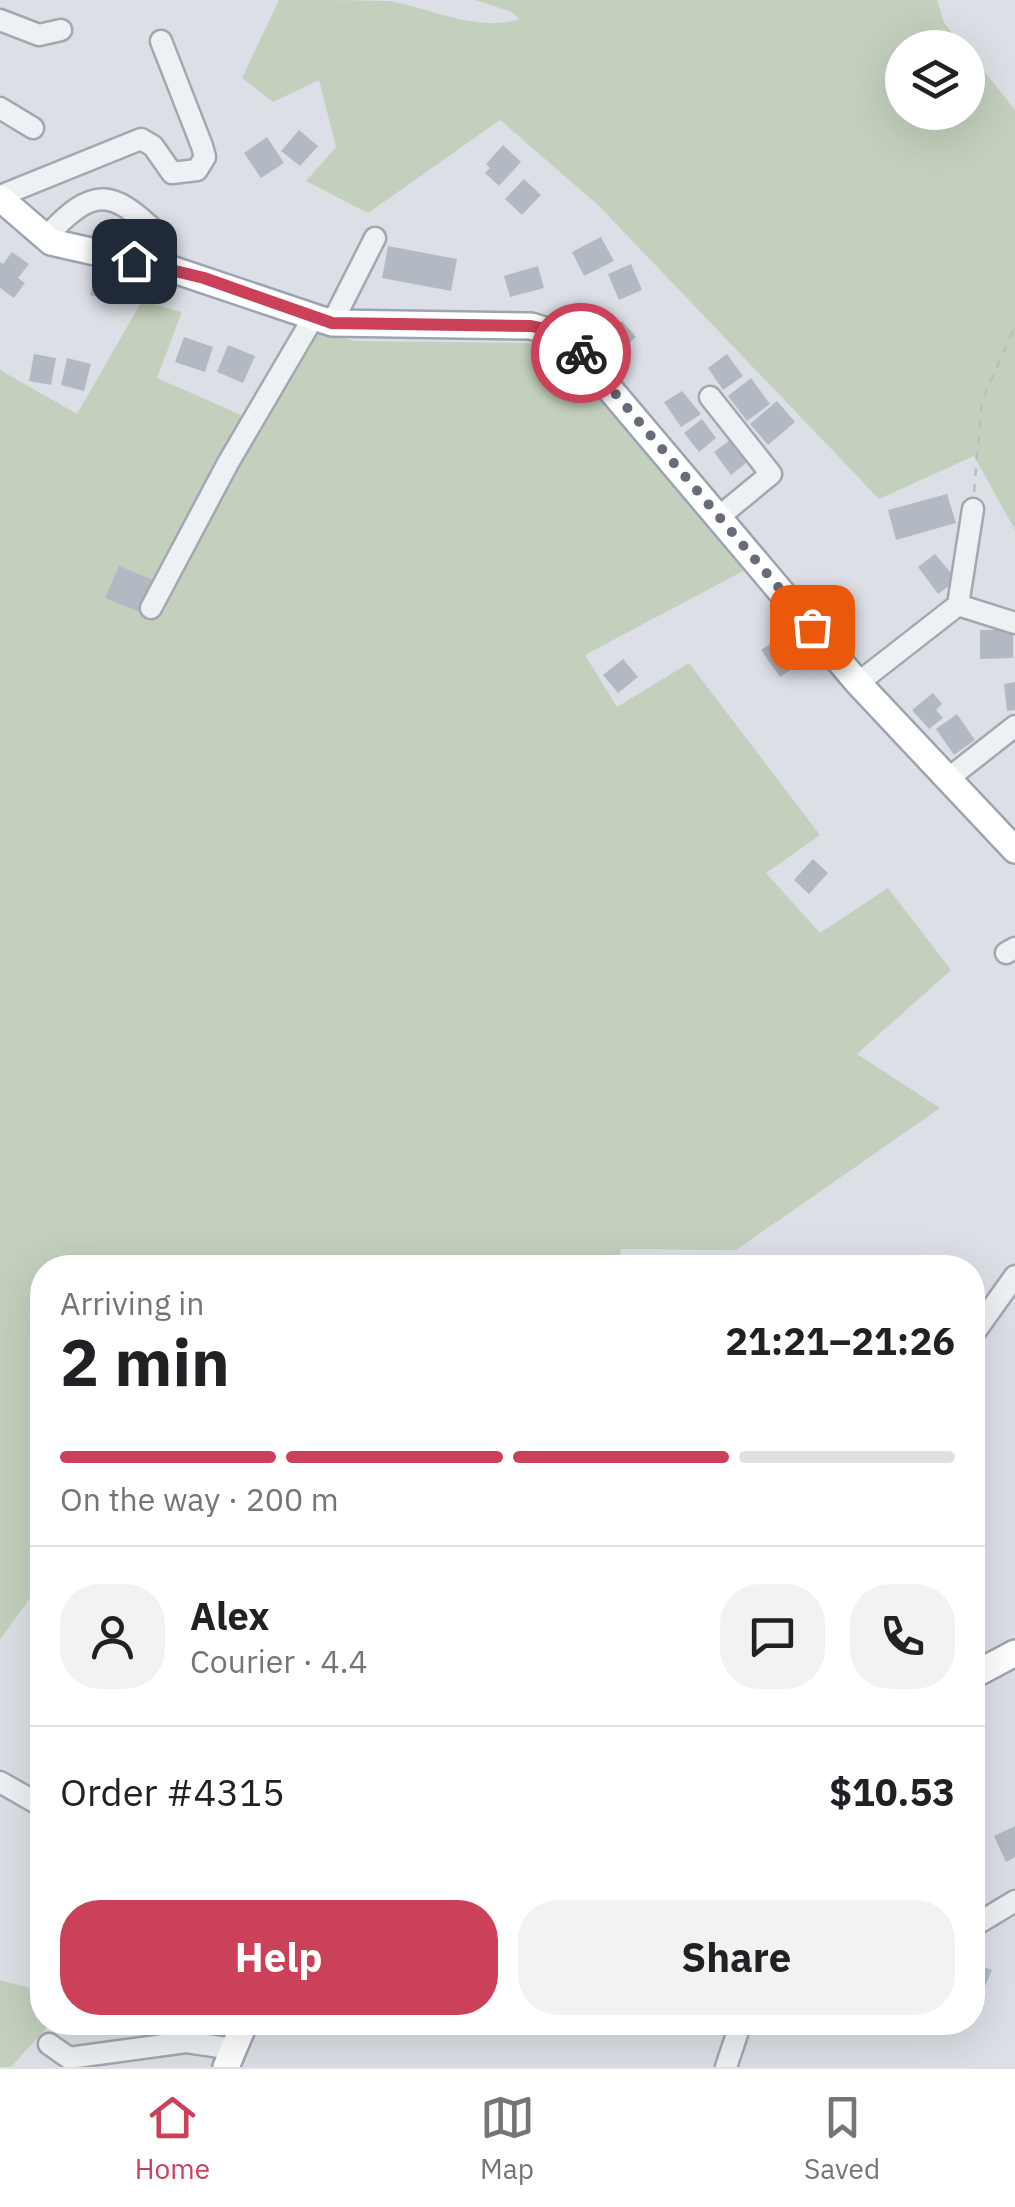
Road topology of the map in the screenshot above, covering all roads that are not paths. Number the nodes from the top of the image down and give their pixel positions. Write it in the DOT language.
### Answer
graph roads {
  1 [pos="0,20"];
  2 [pos="60,30"];
  3 [pos="161,41"];
  4 [pos="0,108"];
  5 [pos="34,128"];
  6 [pos="0,197"];
  7 [pos="159,235"];
  8 [pos="45,238"];
  9 [pos="374,238"];
  10 [pos="322,320"];
  11 [pos="710,397"];
  12 [pos="973,509"];
  13 [pos="720,516"];
  14 [pos="958,606"];
  15 [pos="152,608"];
  16 [pos="1015,622"];
  17 [pos="858,683"];
  18 [pos="1015,726"];
  19 [pos="949,778"];
  20 [pos="1015,850"];
  21 [pos="1015,1276"];
  22 [pos="985,1318"];
  23 [pos="1015,1652"];
  24 [pos="985,1669"];
  25 [pos="0,1782"];
  26 [pos="30,1799"];
  27 [pos="1015,1900"];
  28 [pos="985,1919"];
  29 [pos="239,2035"];
  30 [pos="737,2035"];
  31 [pos="49,2044"];
  32 [pos="229,2058"];
  33 [pos="726,2067"];
  1 -- 2 [label="street"];
  3 -- 6 [label="street"];
  4 -- 5 [label="street"];
  6 -- 8 [label="main road"];
  7 -- 8 [label="street"];
  8 -- 10 [label="main road"];
  9 -- 10 [label="street"];
  10 -- 13 [label="main road"];
  10 -- 15 [label="street"];
  11 -- 13 [label="street"];
  12 -- 14 [label="street"];
  13 -- 17 [label="main road"];
  14 -- 16 [label="street"];
  14 -- 17 [label="street"];
  17 -- 19 [label="main road"];
  18 -- 19 [label="street"];
  19 -- 20 [label="main road"];
  21 -- 22 [label="street"];
  23 -- 24 [label="main road"];
  25 -- 26 [label="street"];
  27 -- 28 [label="street"];
  29 -- 32 [label="main road"];
  30 -- 33 [label="street"];
  31 -- 32 [label="street"];
}
